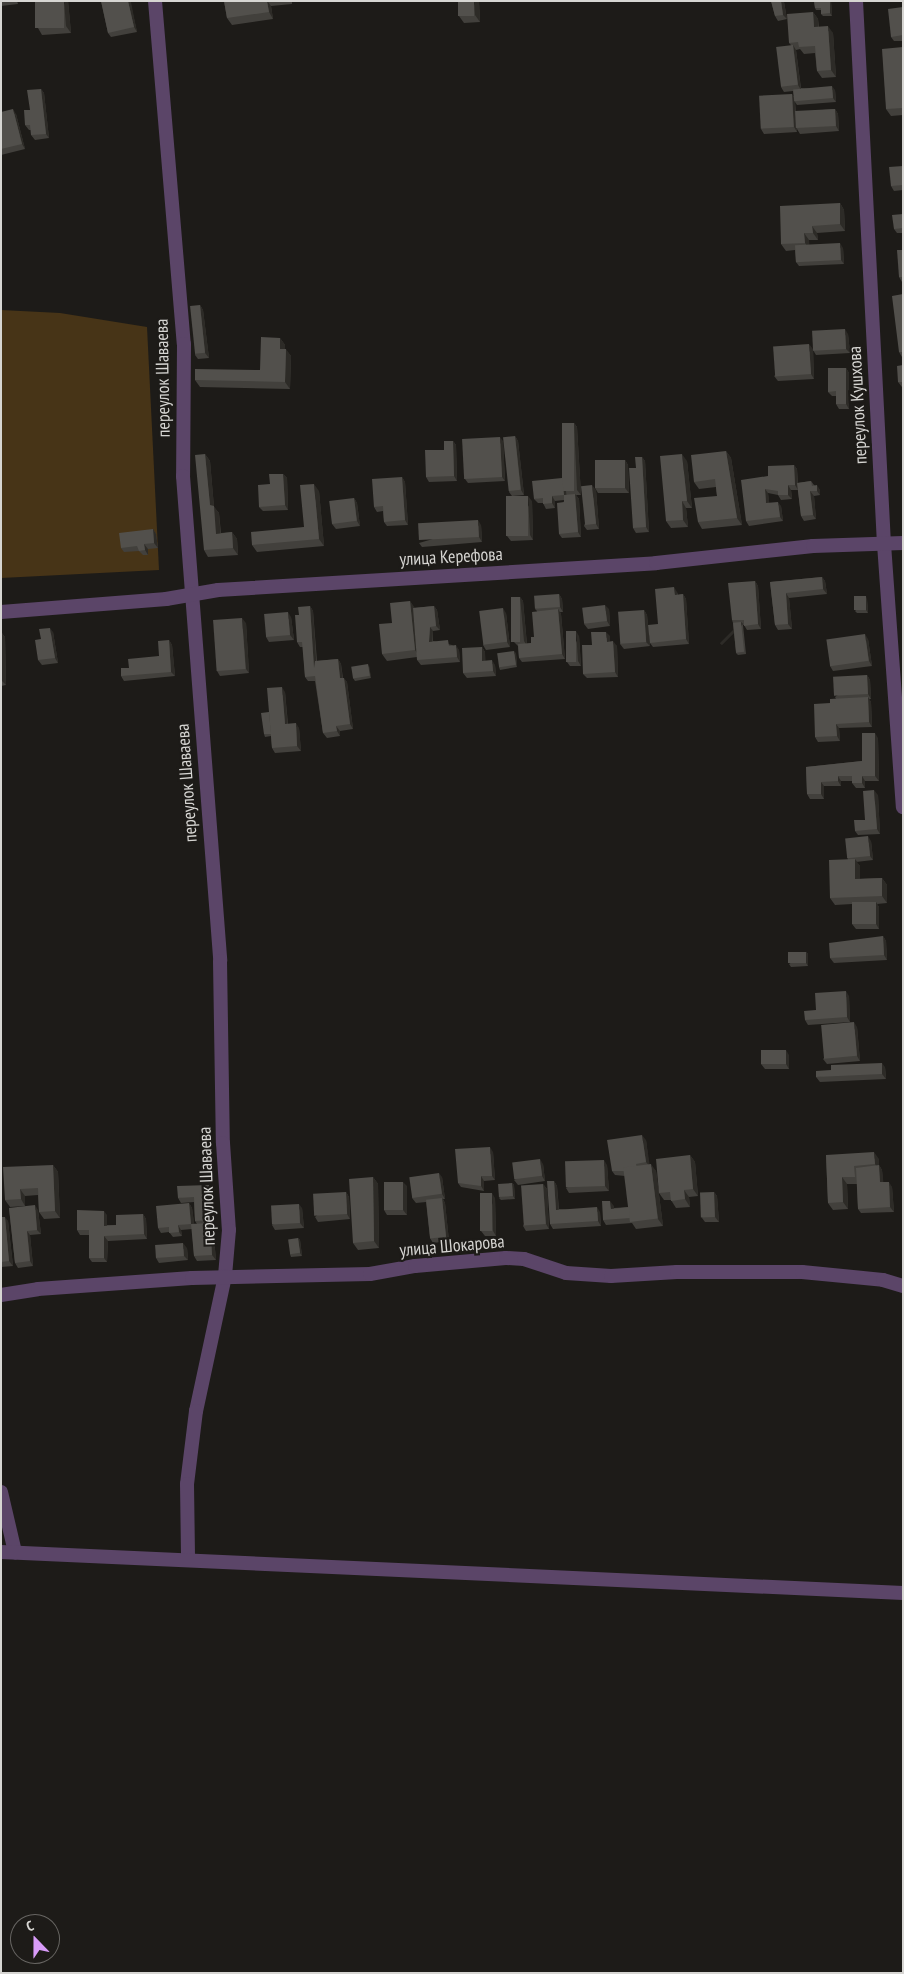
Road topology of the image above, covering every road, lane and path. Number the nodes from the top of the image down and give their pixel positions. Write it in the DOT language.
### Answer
graph roads {
  1 [pos="155,1"];
  2 [pos="856,1"];
  3 [pos="903,543"];
  4 [pos="884,544"];
  5 [pos="192,595"];
  6 [pos="1,612"];
  7 [pos="903,807"];
  8 [pos="224,1276"];
  9 [pos="903,1286"];
  10 [pos="1,1295"];
  11 [pos="1,1492"];
  12 [pos="8,1552"];
  13 [pos="188,1559"];
  14 [pos="903,1593"];
  1 -- 5 [label="street, переулок Шаваева"];
  2 -- 4 [label="street, переулок Кушхова"];
  3 -- 4 [label="street, улица Керефова"];
  4 -- 5 [label="street, улица Керефова"];
  4 -- 7 [label="street, переулок Кушхова"];
  5 -- 6 [label="street, улица Керефова"];
  5 -- 8 [label="street, переулок Шаваева"];
  8 -- 9 [label="street, улица Шокарова"];
  8 -- 10 [label="street, улица Шокарова"];
  8 -- 13 [label="street, переулок Шаваева"];
  11 -- 12 [label="street"];
  12 -- 13 [label="street"];
  13 -- 14 [label="street"];
}
